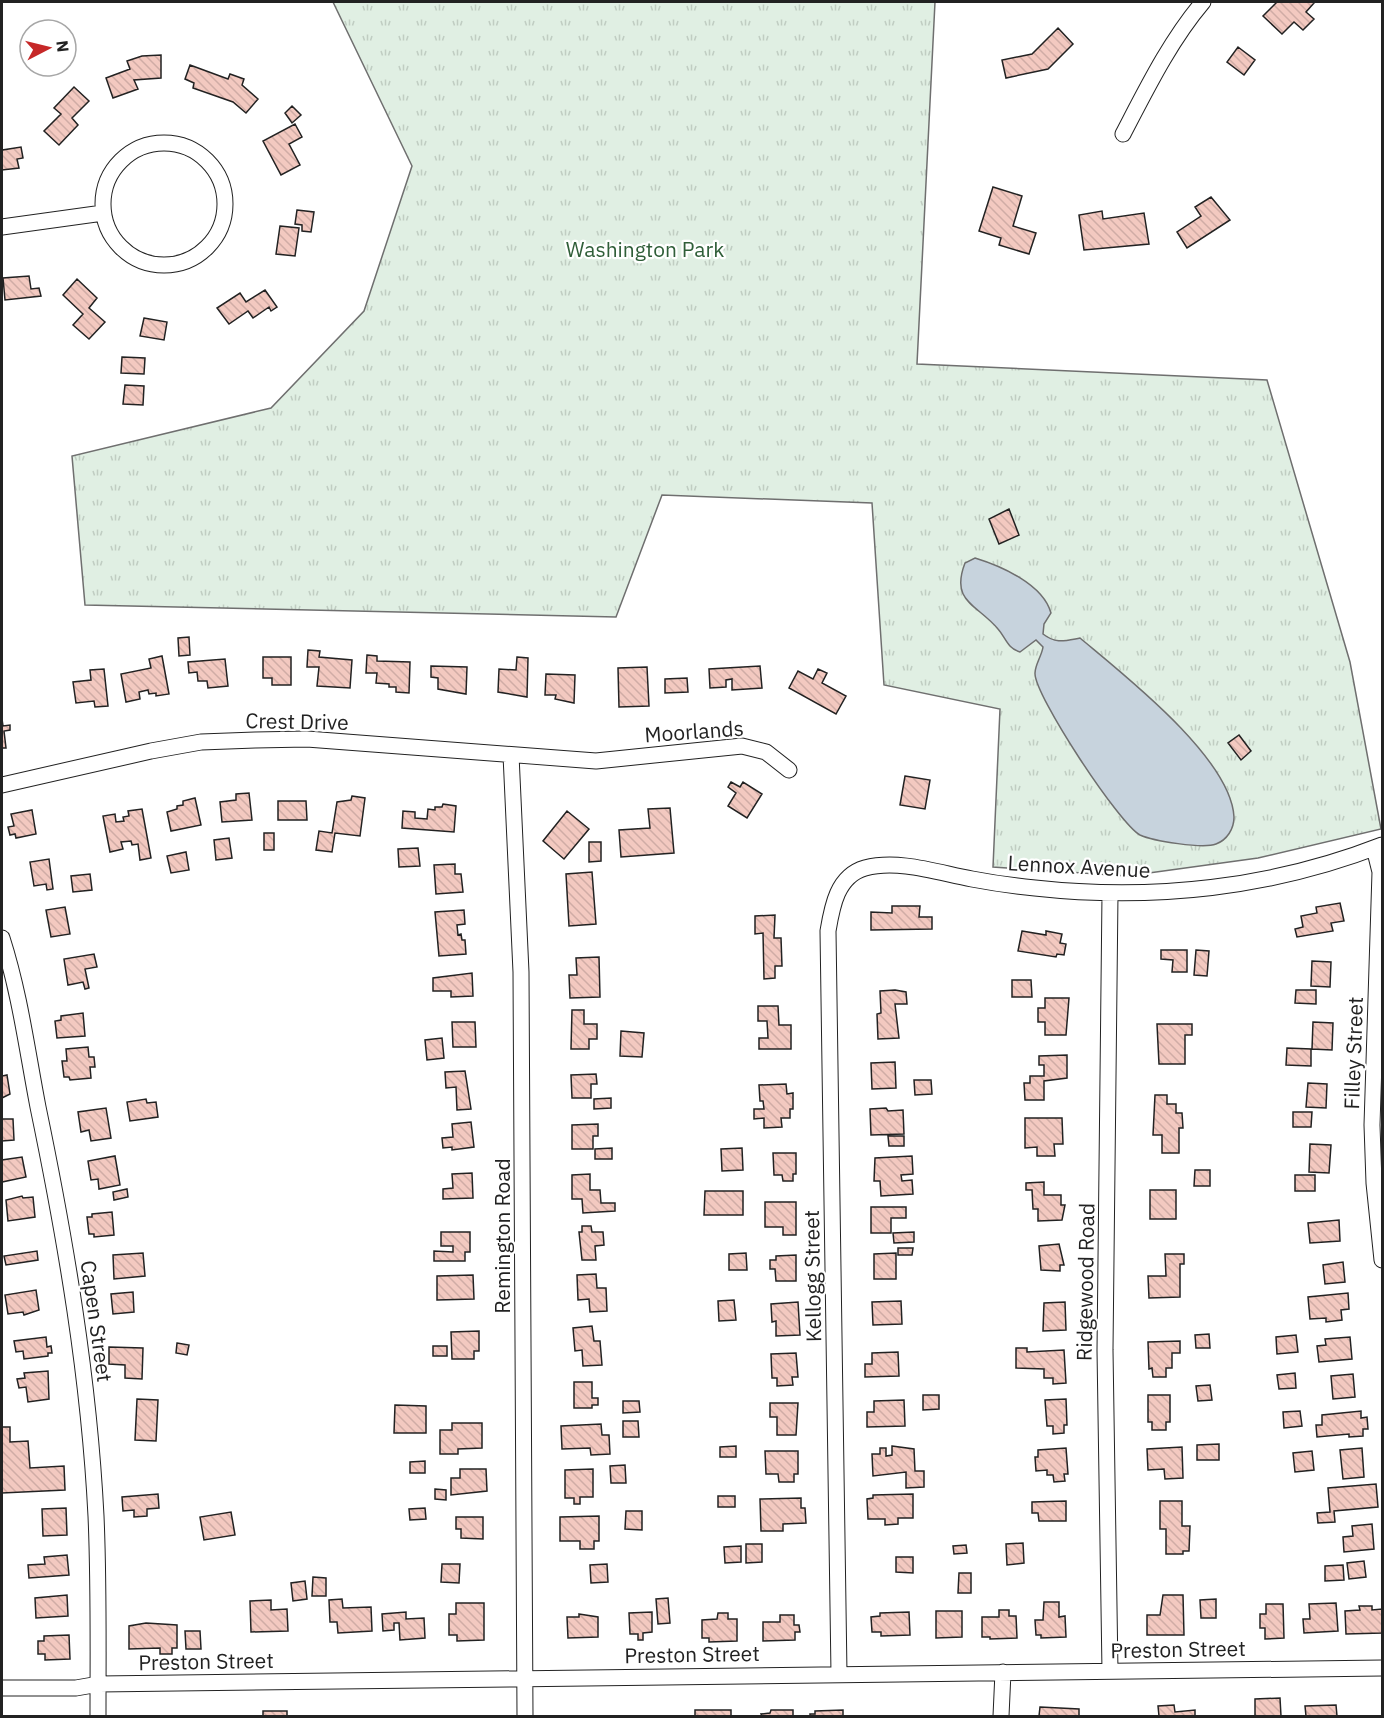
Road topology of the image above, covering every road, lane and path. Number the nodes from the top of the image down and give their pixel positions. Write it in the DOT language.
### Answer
graph roads {
  1 [pos="1203,2"];
  2 [pos="1123,134"];
  3 [pos="103,213"];
  4 [pos="2,227"];
  5 [pos="511,755"];
  6 [pos="596,761"];
  7 [pos="789,770"];
  8 [pos="2,785"];
  9 [pos="1378,847"];
  10 [pos="844,882"];
  11 [pos="1110,894"];
  12 [pos="2,938"];
  13 [pos="1383,1260"];
  14 [pos="1383,1668"];
  15 [pos="1110,1671"];
  16 [pos="1003,1672"];
  17 [pos="838,1674"];
  18 [pos="526,1677"];
  19 [pos="99,1684"];
  20 [pos="2,1688"];
  21 [pos="99,1716"];
  22 [pos="525,1716"];
  23 [pos="1001,1716"];
  1 -- 2 [label="street"];
  3 -- 3 [label="street"];
  3 -- 4 [label="street"];
  5 -- 6 [label="street, Crest Drive"];
  5 -- 8 [label="street, Crest Drive"];
  5 -- 18 [label="street, Remington Road"];
  6 -- 7 [label="street, Moorlands"];
  9 -- 11 [label="street, Lennox Avenue"];
  9 -- 13 [label="street, Filley Street"];
  10 -- 11 [label="street, Lennox Avenue"];
  10 -- 17 [label="street, Kellogg Street"];
  11 -- 15 [label="street, Ridgewood Road"];
  12 -- 19 [label="street, Capen Street"];
  14 -- 15 [label="street, Preston Street"];
  15 -- 16 [label="street, Preston Street"];
  16 -- 17 [label="street, Preston Street"];
  16 -- 23 [label="street"];
  17 -- 18 [label="street, Preston Street"];
  18 -- 19 [label="street, Preston Street"];
  18 -- 22 [label="street, Remington Road"];
  19 -- 20 [label="street, Preston Street"];
  19 -- 21 [label="street, Capen Street"];
}
